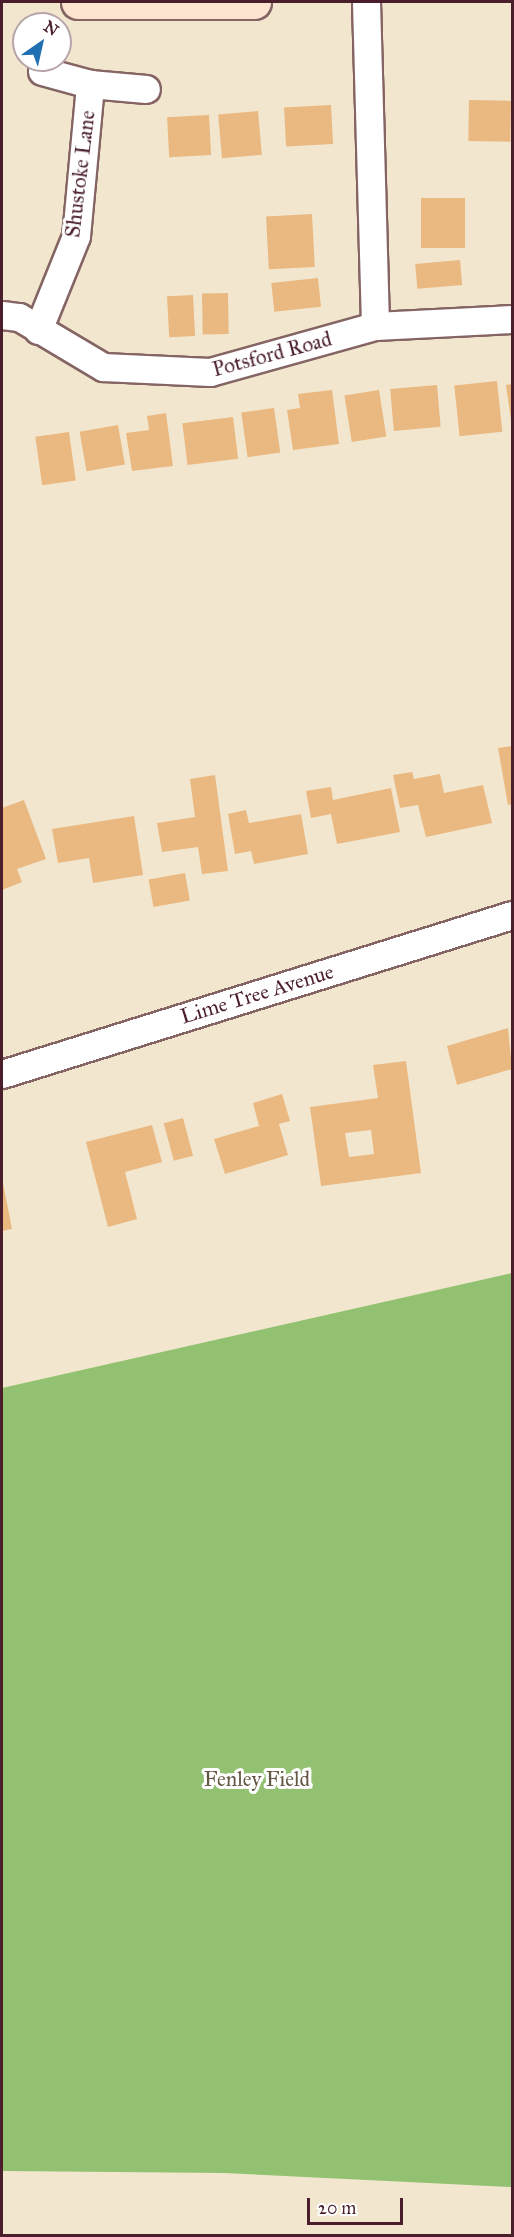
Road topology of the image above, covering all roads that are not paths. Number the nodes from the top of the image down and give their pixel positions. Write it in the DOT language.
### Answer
graph roads {
  1 [pos="78,2"];
  2 [pos="254,2"];
  3 [pos="366,2"];
  4 [pos="46,72"];
  5 [pos="90,84"];
  6 [pos="146,89"];
  7 [pos="2,315"];
  8 [pos="513,319"];
  9 [pos="375,326"];
  10 [pos="38,330"];
  11 [pos="513,915"];
  12 [pos="2,1074"];
  1 -- 2 [label="main road"];
  3 -- 9 [label="street"];
  4 -- 5 [label="street, Shustoke Lane"];
  5 -- 6 [label="street, Shustoke Lane"];
  5 -- 10 [label="street, Shustoke Lane"];
  7 -- 10 [label="street, Potsford Road"];
  8 -- 9 [label="street, Potsford Road"];
  9 -- 10 [label="street, Potsford Road"];
  11 -- 12 [label="street, Lime Tree Avenue"];
}
